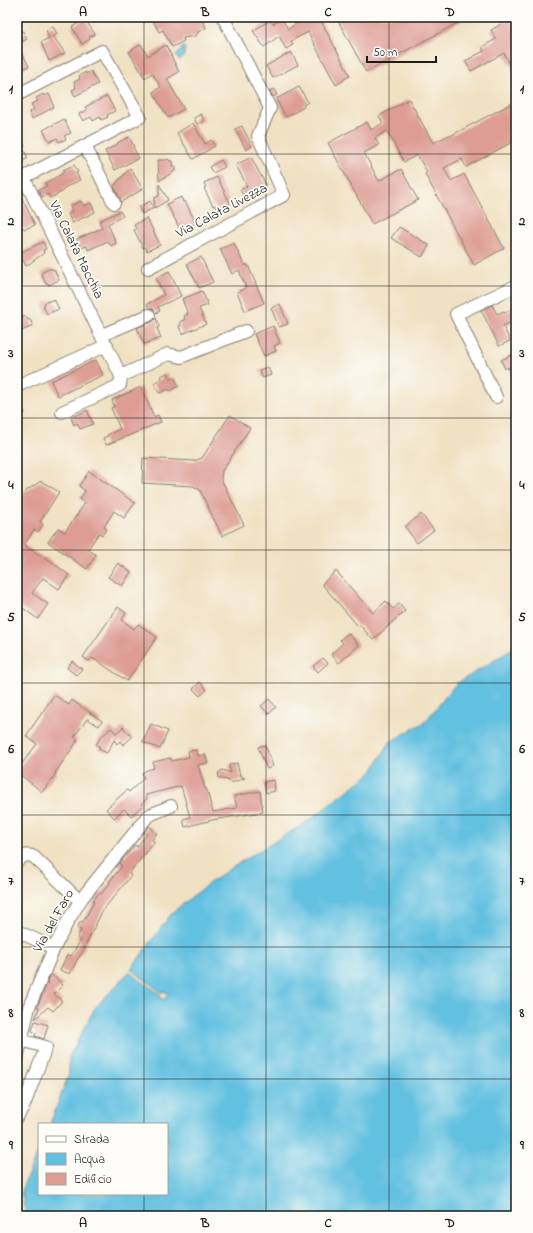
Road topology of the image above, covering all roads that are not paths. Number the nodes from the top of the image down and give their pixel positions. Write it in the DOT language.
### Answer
graph roads {
  1 [pos="223,17"];
  2 [pos="17,95"];
  3 [pos="85,146"];
  4 [pos="20,179"];
  5 [pos="114,203"];
  6 [pos="148,268"];
  7 [pos="516,286"];
  8 [pos="149,315"];
  9 [pos="246,331"];
  10 [pos="104,340"];
  11 [pos="121,376"];
  12 [pos="17,386"];
  13 [pos="496,397"];
  14 [pos="62,412"];
  15 [pos="172,806"];
  16 [pos="17,862"];
  17 [pos="80,901"];
  18 [pos="17,931"];
  19 [pos="54,948"];
  20 [pos="21,1022"];
  21 [pos="19,1039"];
  22 [pos="17,1058"];
  23 [pos="17,1117"];
  1 -- 6 [label="street, Via Calata Livezza"];
  2 -- 3 [label="street, Via Calata Macchia"];
  3 -- 4 [label="street, Via Calata Macchia"];
  3 -- 5 [label="street"];
  4 -- 10 [label="street, Via Calata Macchia"];
  7 -- 13 [label="street"];
  8 -- 10 [label="street"];
  9 -- 11 [label="street"];
  10 -- 11 [label="street, Via Calata Macchia"];
  10 -- 12 [label="street"];
  11 -- 14 [label="street"];
  15 -- 17 [label="street, Via del Faro"];
  16 -- 17 [label="street"];
  17 -- 19 [label="street, Via del Faro"];
  18 -- 19 [label="street"];
  19 -- 20 [label="street, Via del Faro"];
  20 -- 21 [label="street, Via del Faro"];
  21 -- 22 [label="street, Via del Faro"];
  21 -- 23 [label="street"];
}
